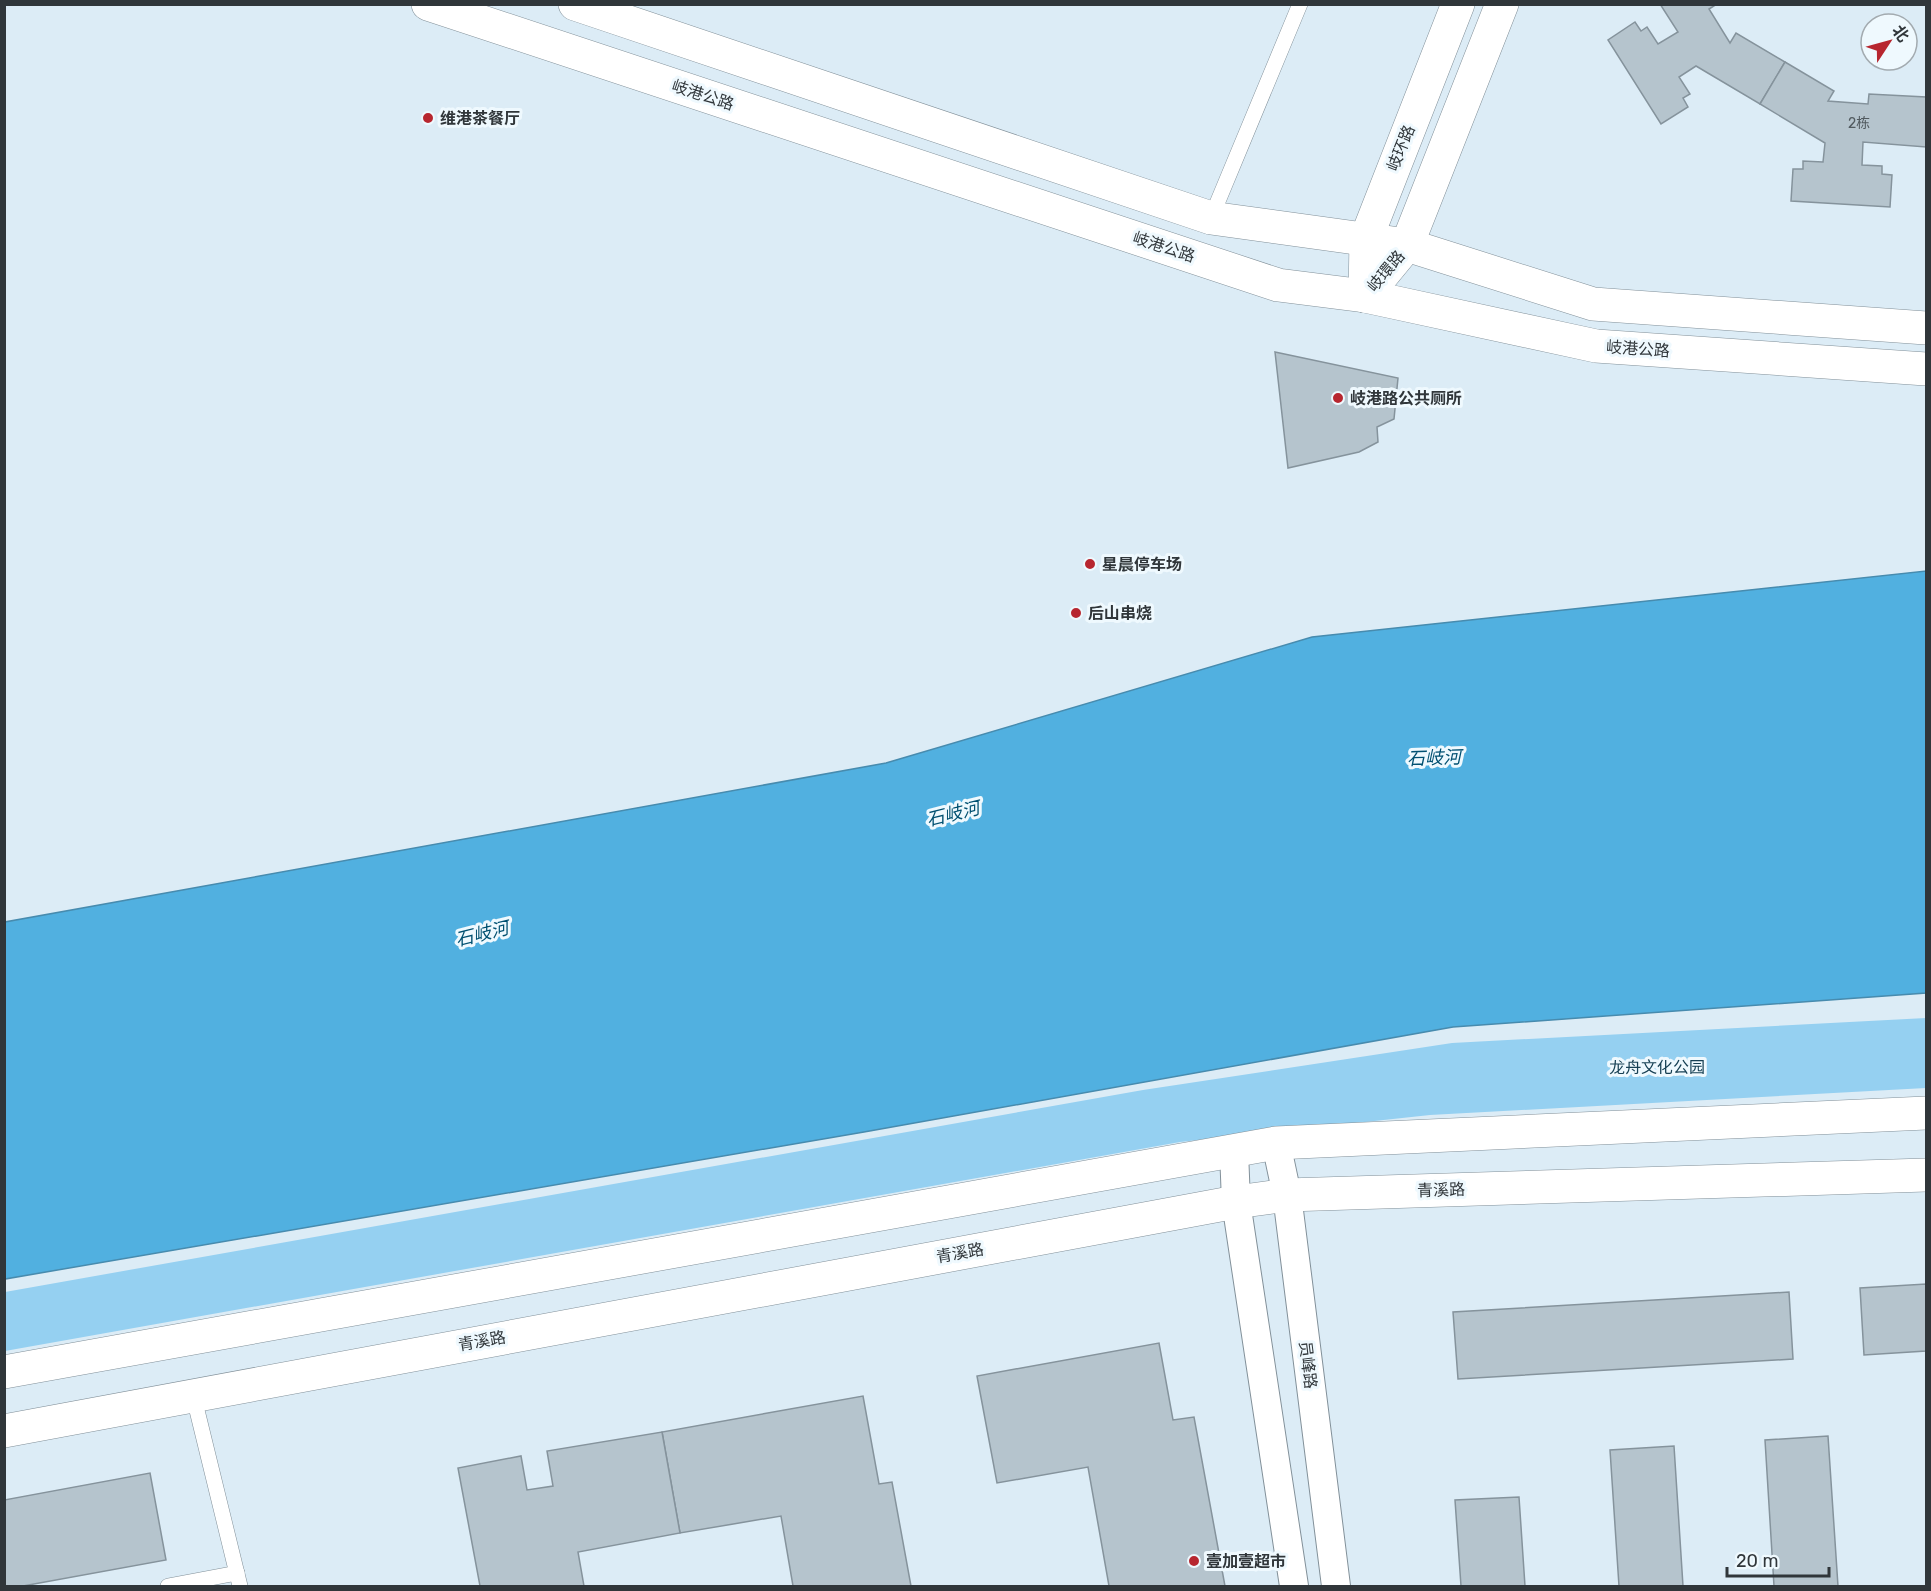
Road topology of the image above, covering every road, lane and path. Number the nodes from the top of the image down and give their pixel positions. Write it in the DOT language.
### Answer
graph roads {
  1 [pos="428,4"];
  2 [pos="575,4"];
  3 [pos="1300,4"];
  4 [pos="1458,4"];
  5 [pos="1502,4"];
  6 [pos="1211,218"];
  7 [pos="1366,239"];
  8 [pos="1407,245"];
  9 [pos="1365,296"];
  10 [pos="1926,328"];
  11 [pos="1926,369"];
  12 [pos="1926,1113"];
  13 [pos="1276,1143"];
  14 [pos="1234,1151"];
  15 [pos="1926,1175"];
  16 [pos="1287,1195"];
  17 [pos="1236,1202"];
  18 [pos="4,1372"];
  19 [pos="193,1394"];
  20 [pos="4,1431"];
  21 [pos="238,1580"];
  22 [pos="168,1587"];
  23 [pos="1294,1587"];
  24 [pos="1336,1587"];
  1 -- 9 [label="main road, 岐港公路"];
  2 -- 6 [label="main road"];
  3 -- 6 [label="lane"];
  4 -- 7 [label="main road, 岐环路"];
  5 -- 8 [label="main road"];
  6 -- 7 [label="main road"];
  7 -- 8 [label="main road"];
  7 -- 9 [label="main road, 岐环路"];
  8 -- 9 [label="main road, 岐環路"];
  8 -- 10 [label="main road"];
  9 -- 11 [label="main road, 岐港公路"];
  12 -- 13 [label="main road"];
  13 -- 14 [label="main road"];
  13 -- 16 [label="street, 员峰路"];
  14 -- 17 [label="street"];
  14 -- 18 [label="main road"];
  15 -- 16 [label="main road, 青溪路"];
  16 -- 17 [label="main road, 青溪路"];
  16 -- 24 [label="street, 员峰路"];
  17 -- 19 [label="main road, 青溪路"];
  17 -- 23 [label="street"];
  19 -- 20 [label="main road, 青溪路"];
  19 -- 21 [label="lane"];
  21 -- 22 [label="lane"];
}
